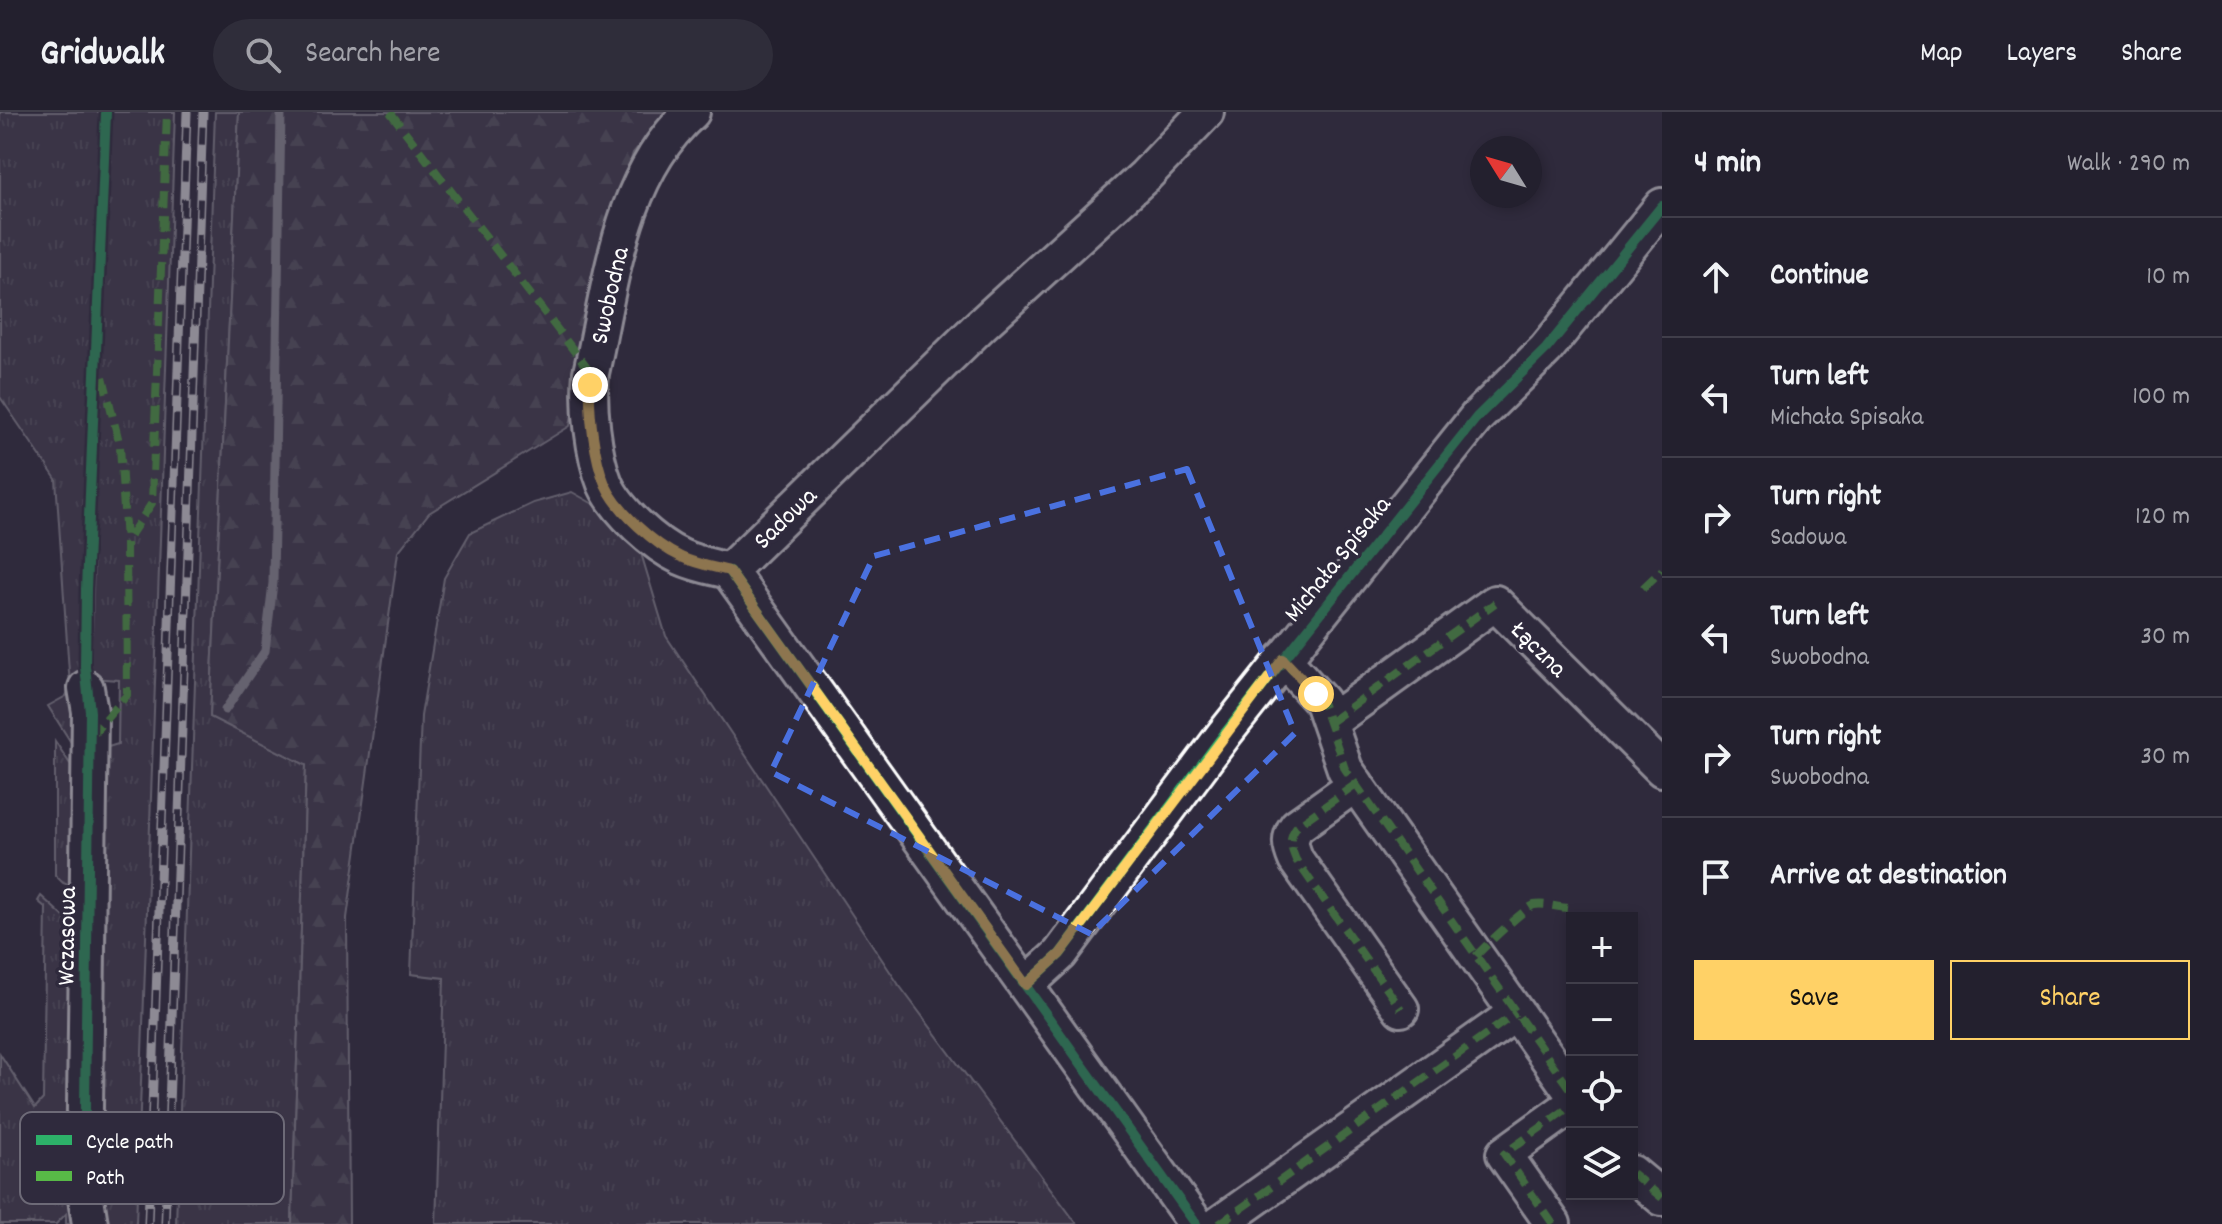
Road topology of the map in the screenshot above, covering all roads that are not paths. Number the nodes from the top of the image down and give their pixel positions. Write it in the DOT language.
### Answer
graph roads {
  1 [pos="692,112"];
  2 [pos="1206,112"];
  3 [pos="1662,206"];
  4 [pos="729,571"];
  5 [pos="1283,659"];
  6 [pos="86,688"];
  7 [pos="1330,722"];
  8 [pos="1662,769"];
  9 [pos="1356,784"];
  10 [pos="1026,985"];
  11 [pos="1401,1009"];
  12 [pos="1516,1013"];
  13 [pos="1566,1084"];
  14 [pos="1566,1109"];
  15 [pos="85,1112"];
  16 [pos="1638,1178"];
  17 [pos="1662,1198"];
  18 [pos="87,1204"];
  19 [pos="90,1224"];
  20 [pos="1196,1224"];
  21 [pos="1219,1224"];
  22 [pos="1553,1224"];
  1 -- 4 [label="street, Swobodna"];
  2 -- 4 [label="street, Sadowa"];
  3 -- 5 [label="street, Michała Spisaka"];
  4 -- 10 [label="street, Sadowa"];
  5 -- 7 [label="street"];
  5 -- 10 [label="street, Michała Spisaka"];
  6 -- 15 [label="street, Wczasowa"];
  7 -- 8 [label="street, Łączna"];
  7 -- 9 [label="street"];
  9 -- 11 [label="street"];
  9 -- 12 [label="street"];
  10 -- 20 [label="street, Sadowa"];
  12 -- 13 [label="street"];
  12 -- 21 [label="street"];
  14 -- 22 [label="street"];
  16 -- 17 [label="street"];
  18 -- 19 [label="street, Wczasowa"];
}
